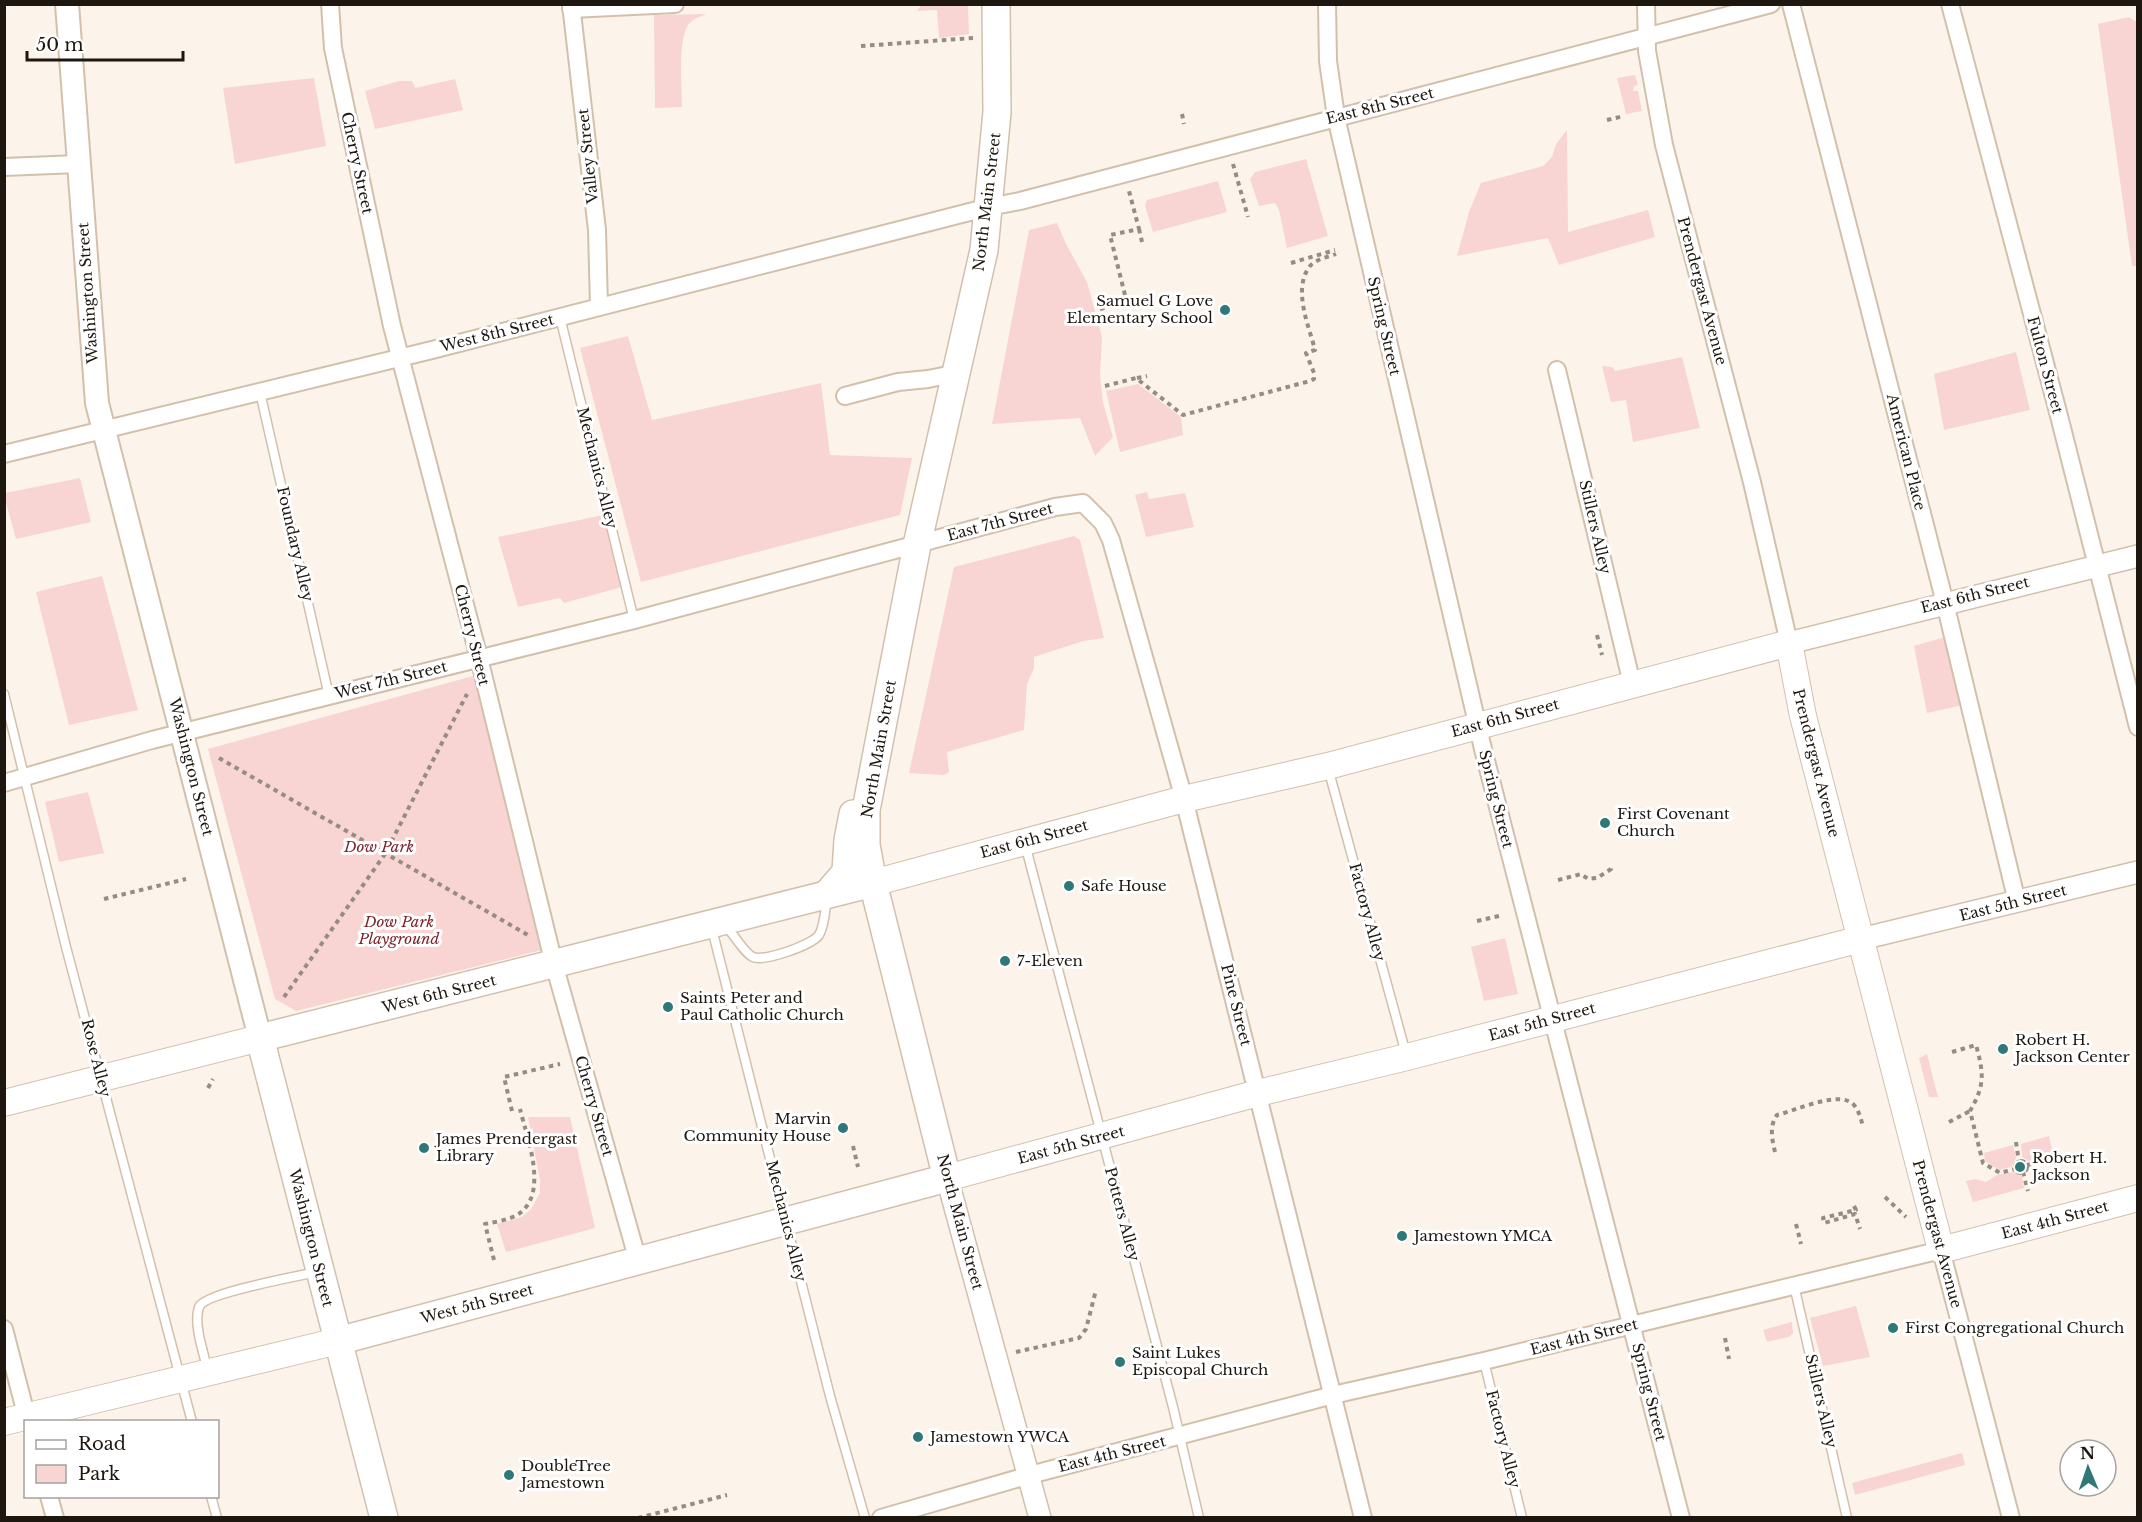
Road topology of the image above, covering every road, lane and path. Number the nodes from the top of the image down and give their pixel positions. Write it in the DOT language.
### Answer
graph roads {
  1 [pos="67,4"];
  2 [pos="330,4"];
  3 [pos="675,4"];
  4 [pos="996,4"];
  5 [pos="1327,4"];
  6 [pos="1646,4"];
  7 [pos="1771,4"];
  8 [pos="1791,4"];
  9 [pos="1950,4"];
  10 [pos="571,7"];
  11 [pos="973,38"];
  12 [pos="1647,38"];
  13 [pos="861,46"];
  14 [pos="1182,114"];
  15 [pos="1624,116"];
  16 [pos="1336,117"];
  17 [pos="1607,120"];
  18 [pos="1184,124"];
  19 [pos="1228,146"];
  20 [pos="78,164"];
  21 [pos="4,167"];
  22 [pos="1124,173"];
  23 [pos="989,207"];
  24 [pos="1248,217"];
  25 [pos="1139,228"];
  26 [pos="1142,242"];
  27 [pos="1291,262"];
  28 [pos="600,307"];
  29 [pos="1100,309"];
  30 [pos="560,317"];
  31 [pos="400,357"];
  32 [pos="1557,370"];
  33 [pos="958,373"];
  34 [pos="1147,376"];
  35 [pos="1136,378"];
  36 [pos="1105,386"];
  37 [pos="260,392"];
  38 [pos="845,396"];
  39 [pos="103,429"];
  40 [pos="4,454"];
  41 [pos="1083,503"];
  42 [pos="917,545"];
  43 [pos="2138,556"];
  44 [pos="2096,566"];
  45 [pos="1945,603"];
  46 [pos="634,620"];
  47 [pos="1597,635"];
  48 [pos="1788,642"];
  49 [pos="1602,655"];
  50 [pos="479,658"];
  51 [pos="1632,684"];
  52 [pos="4,694"];
  53 [pos="467,694"];
  54 [pos="329,696"];
  55 [pos="1478,725"];
  56 [pos="2138,727"];
  57 [pos="182,733"];
  58 [pos="219,758"];
  59 [pos="1328,766"];
  60 [pos="873,771"];
  61 [pos="24,778"];
  62 [pos="4,783"];
  63 [pos="1184,799"];
  64 [pos="1024,841"];
  65 [pos="385,854"];
  66 [pos="1611,865"];
  67 [pos="2138,872"];
  68 [pos="186,879"];
  69 [pos="1558,880"];
  70 [pos="873,883"];
  71 [pos="827,894"];
  72 [pos="104,900"];
  73 [pos="2017,902"];
  74 [pos="1503,915"];
  75 [pos="1477,921"];
  76 [pos="716,923"];
  77 [pos="529,935"];
  78 [pos="1861,939"];
  79 [pos="554,964"];
  80 [pos="284,998"];
  81 [pos="1552,1020"];
  82 [pos="260,1038"];
  83 [pos="1952,1052"];
  84 [pos="1407,1057"];
  85 [pos="560,1064"];
  86 [pos="213,1078"];
  87 [pos="101,1079"];
  88 [pos="208,1088"];
  89 [pos="1258,1093"];
  90 [pos="4,1103"];
  91 [pos="520,1108"];
  92 [pos="512,1111"];
  93 [pos="1970,1111"];
  94 [pos="1949,1122"];
  95 [pos="1863,1127"];
  96 [pos="1102,1137"];
  97 [pos="2016,1142"];
  98 [pos="853,1146"];
  99 [pos="1775,1152"];
  100 [pos="2078,1154"];
  101 [pos="2019,1161"];
  102 [pos="2027,1165"];
  103 [pos="858,1167"];
  104 [pos="2015,1169"];
  105 [pos="2023,1173"];
  106 [pos="947,1178"];
  107 [pos="2028,1191"];
  108 [pos="1885,1197"];
  109 [pos="2138,1198"];
  110 [pos="1854,1206"];
  111 [pos="1906,1216"];
  112 [pos="786,1221"];
  113 [pos="1796,1224"];
  114 [pos="1860,1229"];
  115 [pos="1801,1244"];
  116 [pos="1941,1250"];
  117 [pos="494,1260"];
  118 [pos="639,1261"];
  119 [pos="320,1271"];
  120 [pos="1794,1285"];
  121 [pos="1096,1290"];
  122 [pos="1632,1325"];
  123 [pos="4,1329"];
  124 [pos="1725,1338"];
  125 [pos="338,1341"];
  126 [pos="997,1357"];
  127 [pos="1729,1359"];
  128 [pos="1484,1361"];
  129 [pos="208,1372"];
  130 [pos="182,1378"];
  131 [pos="1333,1395"];
  132 [pos="20,1420"];
  133 [pos="192,1420"];
  134 [pos="1180,1437"];
  135 [pos="1030,1475"];
  136 [pos="727,1495"];
  137 [pos="49,1498"];
  138 [pos="211,1498"];
  139 [pos="55,1518"];
  140 [pos="217,1518"];
  141 [pos="384,1518"];
  142 [pos="638,1518"];
  143 [pos="865,1518"];
  144 [pos="881,1518"];
  145 [pos="1040,1518"];
  146 [pos="1199,1518"];
  147 [pos="1363,1518"];
  148 [pos="1522,1518"];
  149 [pos="1681,1518"];
  150 [pos="1847,1518"];
  151 [pos="2011,1518"];
  1 -- 20 [label="main road, Washington Street"];
  2 -- 31 [label="street, Cherry Street"];
  3 -- 10 [label="street"];
  4 -- 23 [label="highway, North Main Street"];
  5 -- 16 [label="street, Spring Street"];
  6 -- 12 [label="street, Prendergast Avenue"];
  7 -- 12 [label="street, East 8th Street"];
  8 -- 45 [label="street, American Place"];
  9 -- 44 [label="street, Fulton Street"];
  10 -- 28 [label="street, Valley Street"];
  11 -- 13 [label="path"];
  12 -- 16 [label="street, East 8th Street"];
  12 -- 48 [label="street, Prendergast Avenue"];
  14 -- 18 [label="path"];
  15 -- 17 [label="path"];
  16 -- 19 [label="street, East 8th Street"];
  16 -- 55 [label="street, Spring Street"];
  19 -- 22 [label="street, East 8th Street"];
  19 -- 24 [label="path"];
  20 -- 21 [label="street"];
  20 -- 39 [label="main road, Washington Street"];
  22 -- 23 [label="street, East 8th Street"];
  22 -- 25 [label="path"];
  23 -- 28 [label="street, West 8th Street"];
  23 -- 33 [label="highway, North Main Street"];
  25 -- 26 [label="path"];
  25 -- 29 [label="path"];
  27 -- 35 [label="path"];
  28 -- 30 [label="street, West 8th Street"];
  30 -- 31 [label="street, West 8th Street"];
  30 -- 46 [label="lane, Mechanics Alley"];
  31 -- 37 [label="street, West 8th Street"];
  31 -- 50 [label="street, Cherry Street"];
  32 -- 51 [label="street, Stillers Alley"];
  33 -- 38 [label="street"];
  33 -- 42 [label="highway, North Main Street"];
  34 -- 35 [label="path"];
  35 -- 36 [label="path"];
  37 -- 39 [label="street, West 8th Street"];
  37 -- 54 [label="lane, Foundary Alley"];
  39 -- 40 [label="street, West 8th Street"];
  39 -- 57 [label="main road, Washington Street"];
  41 -- 42 [label="street, East 7th Street"];
  41 -- 63 [label="street, Pine Street"];
  42 -- 46 [label="street, West 7th Street"];
  42 -- 60 [label="highway, North Main Street"];
  43 -- 44 [label="street, East 6th Street"];
  44 -- 45 [label="street, East 6th Street"];
  44 -- 56 [label="street, Fulton Street"];
  45 -- 48 [label="street, East 6th Street"];
  45 -- 73 [label="street, American Place"];
  46 -- 50 [label="street, West 7th Street"];
  47 -- 49 [label="path"];
  48 -- 51 [label="main road, East 6th Street"];
  48 -- 78 [label="main road, Prendergast Avenue"];
  50 -- 54 [label="street, West 7th Street"];
  50 -- 79 [label="street, Cherry Street"];
  51 -- 55 [label="main road, East 6th Street"];
  52 -- 61 [label="lane, Rose Alley"];
  53 -- 65 [label="path"];
  54 -- 57 [label="street, West 7th Street"];
  55 -- 59 [label="main road, East 6th Street"];
  55 -- 81 [label="street, Spring Street"];
  57 -- 61 [label="street, West 7th Street"];
  57 -- 82 [label="main road, Washington Street"];
  58 -- 65 [label="path"];
  59 -- 63 [label="main road, East 6th Street"];
  59 -- 84 [label="lane, Factory Alley"];
  60 -- 70 [label="highway, North Main Street"];
  60 -- 71 [label="highway"];
  61 -- 62 [label="street, West 7th Street"];
  61 -- 87 [label="lane, Rose Alley"];
  63 -- 64 [label="main road, East 6th Street"];
  63 -- 89 [label="street, Pine Street"];
  64 -- 70 [label="main road, East 6th Street"];
  64 -- 96 [label="lane, Potters Alley"];
  65 -- 77 [label="path"];
  65 -- 80 [label="path"];
  66 -- 69 [label="path"];
  67 -- 73 [label="street, East 5th Street"];
  68 -- 72 [label="path"];
  70 -- 71 [label="highway, West 6th Street"];
  70 -- 106 [label="highway, North Main Street"];
  71 -- 76 [label="highway, West 6th Street"];
  71 -- 76 [label="lane"];
  73 -- 78 [label="street, East 5th Street"];
  74 -- 75 [label="path"];
  76 -- 79 [label="highway, West 6th Street"];
  76 -- 112 [label="lane, Mechanics Alley"];
  78 -- 81 [label="main road, East 5th Street"];
  78 -- 116 [label="main road, Prendergast Avenue"];
  79 -- 82 [label="highway, West 6th Street"];
  79 -- 118 [label="street, Cherry Street"];
  81 -- 84 [label="main road, East 5th Street"];
  81 -- 122 [label="street, Spring Street"];
  82 -- 87 [label="main road, West 6th Street"];
  82 -- 119 [label="highway, Washington Street"];
  83 -- 93 [label="path"];
  84 -- 89 [label="main road, East 5th Street"];
  85 -- 92 [label="path"];
  86 -- 88 [label="path"];
  87 -- 90 [label="main road, West 6th Street"];
  87 -- 130 [label="lane, Rose Alley"];
  89 -- 96 [label="main road, East 5th Street"];
  89 -- 131 [label="street, Pine Street"];
  91 -- 117 [label="path"];
  93 -- 94 [label="path"];
  93 -- 104 [label="path"];
  95 -- 99 [label="path"];
  96 -- 106 [label="main road, East 5th Street"];
  96 -- 134 [label="lane, Potters Alley"];
  97 -- 101 [label="path"];
  98 -- 103 [label="path"];
  100 -- 102 [label="path"];
  101 -- 102 [label="path"];
  101 -- 104 [label="path"];
  102 -- 105 [label="path"];
  104 -- 105 [label="path"];
  105 -- 107 [label="path"];
  106 -- 112 [label="highway, West 5th Street"];
  106 -- 126 [label="street, North Main Street"];
  108 -- 111 [label="path"];
  109 -- 116 [label="main road, East 4th Street"];
  110 -- 114 [label="path"];
  112 -- 118 [label="highway, West 5th Street"];
  112 -- 143 [label="lane, Mechanics Alley"];
  113 -- 115 [label="path"];
  116 -- 120 [label="street, East 4th Street"];
  116 -- 151 [label="street, Prendergast Avenue"];
  118 -- 125 [label="highway, West 5th Street"];
  119 -- 125 [label="highway, Washington Street"];
  119 -- 129 [label="lane"];
  120 -- 122 [label="street, East 4th Street"];
  120 -- 150 [label="lane, Stillers Alley"];
  121 -- 126 [label="path"];
  122 -- 128 [label="street, East 4th Street"];
  122 -- 149 [label="street, Spring Street"];
  123 -- 132 [label="street"];
  124 -- 127 [label="path"];
  125 -- 129 [label="main road, West 5th Street"];
  125 -- 141 [label="highway, Washington Street"];
  126 -- 135 [label="street, North Main Street"];
  128 -- 131 [label="street, East 4th Street"];
  128 -- 148 [label="lane, Factory Alley"];
  129 -- 130 [label="main road, West 5th Street"];
  130 -- 132 [label="main road, West 5th Street"];
  130 -- 133 [label="lane, Rose Alley"];
  131 -- 134 [label="street, East 4th Street"];
  131 -- 147 [label="street, Pine Street"];
  134 -- 135 [label="street, East 4th Street"];
  134 -- 146 [label="lane, Potters Alley"];
  135 -- 144 [label="street, East 4th Street"];
  135 -- 145 [label="street, North Main Street"];
  136 -- 142 [label="path"];
  137 -- 139 [label="street"];
  138 -- 140 [label="lane"];
}
